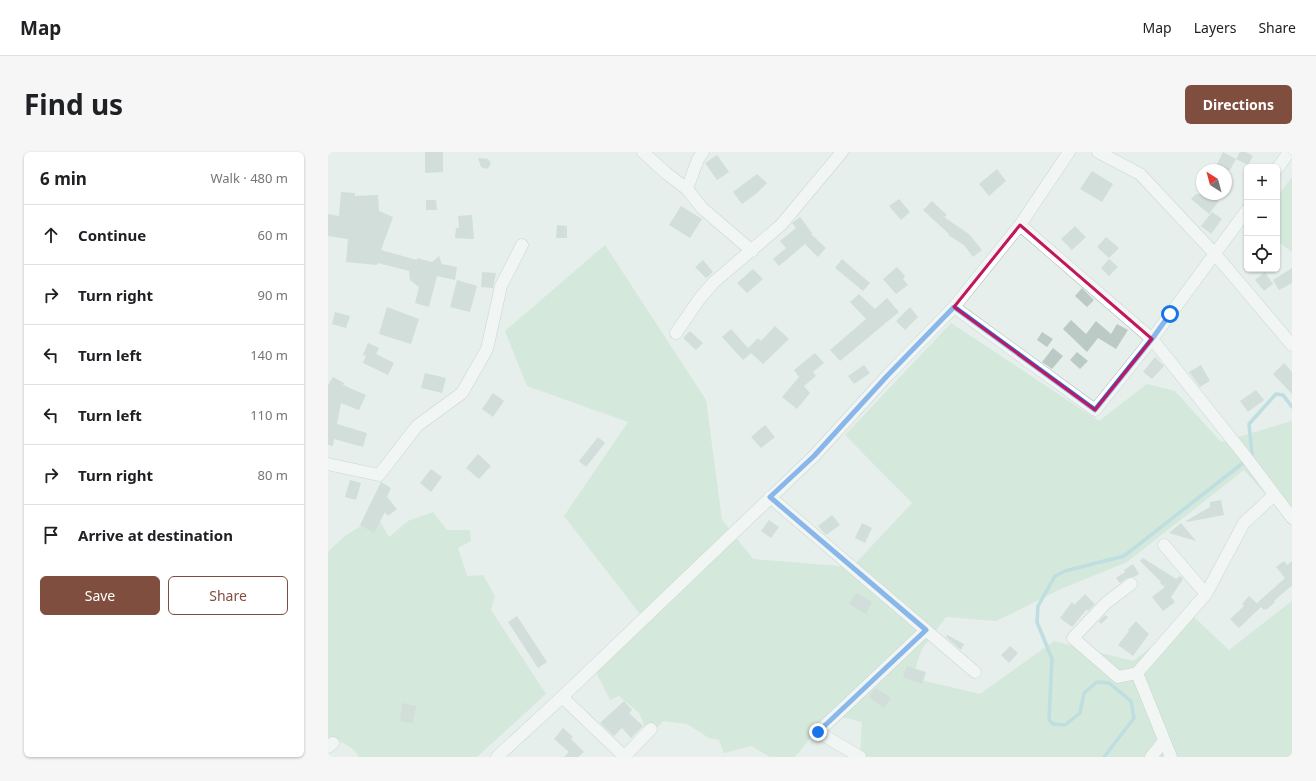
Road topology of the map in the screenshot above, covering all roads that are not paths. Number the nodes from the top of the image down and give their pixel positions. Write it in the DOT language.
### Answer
graph roads {
  1 [pos="643,152"];
  2 [pos="703,152"];
  3 [pos="842,152"];
  4 [pos="1069,152"];
  5 [pos="1098,152"];
  6 [pos="1290,152"];
  7 [pos="1280,165"];
  8 [pos="687,189"];
  9 [pos="1244,214"];
  10 [pos="1020,226"];
  11 [pos="522,245"];
  12 [pos="752,251"];
  13 [pos="1215,254"];
  14 [pos="954,307"];
  15 [pos="676,333"];
  16 [pos="1152,339"];
  17 [pos="1292,345"];
  18 [pos="328,464"];
  19 [pos="1274,495"];
  20 [pos="770,497"];
  21 [pos="1292,518"];
  22 [pos="1164,545"];
  23 [pos="1131,584"];
  24 [pos="1206,594"];
  25 [pos="926,630"];
  26 [pos="975,672"];
  27 [pos="1137,673"];
  28 [pos="562,697"];
  29 [pos="651,729"];
  30 [pos="1164,741"];
  31 [pos="857,756"];
  32 [pos="497,757"];
  33 [pos="625,757"];
  34 [pos="1150,757"];
  35 [pos="1171,757"];
  1 -- 8 [label="street"];
  2 -- 8 [label="street"];
  3 -- 12 [label="street"];
  4 -- 10 [label="street"];
  5 -- 13 [label="street"];
  6 -- 7 [label="street"];
  8 -- 12 [label="street"];
  9 -- 13 [label="street"];
  10 -- 14 [label="street"];
  10 -- 16 [label="street"];
  11 -- 18 [label="street"];
  12 -- 15 [label="street"];
  13 -- 16 [label="street"];
  13 -- 17 [label="street"];
  14 -- 16 [label="street"];
  14 -- 20 [label="street"];
  16 -- 19 [label="street"];
  19 -- 21 [label="street"];
  19 -- 24 [label="street"];
  20 -- 25 [label="street"];
  20 -- 28 [label="street"];
  22 -- 24 [label="street"];
  23 -- 27 [label="street"];
  24 -- 27 [label="street"];
  25 -- 26 [label="street"];
  25 -- 31 [label="street"];
  27 -- 30 [label="street"];
  28 -- 32 [label="street"];
  28 -- 33 [label="street"];
  29 -- 33 [label="street"];
  30 -- 34 [label="street"];
  30 -- 35 [label="street"];
}
